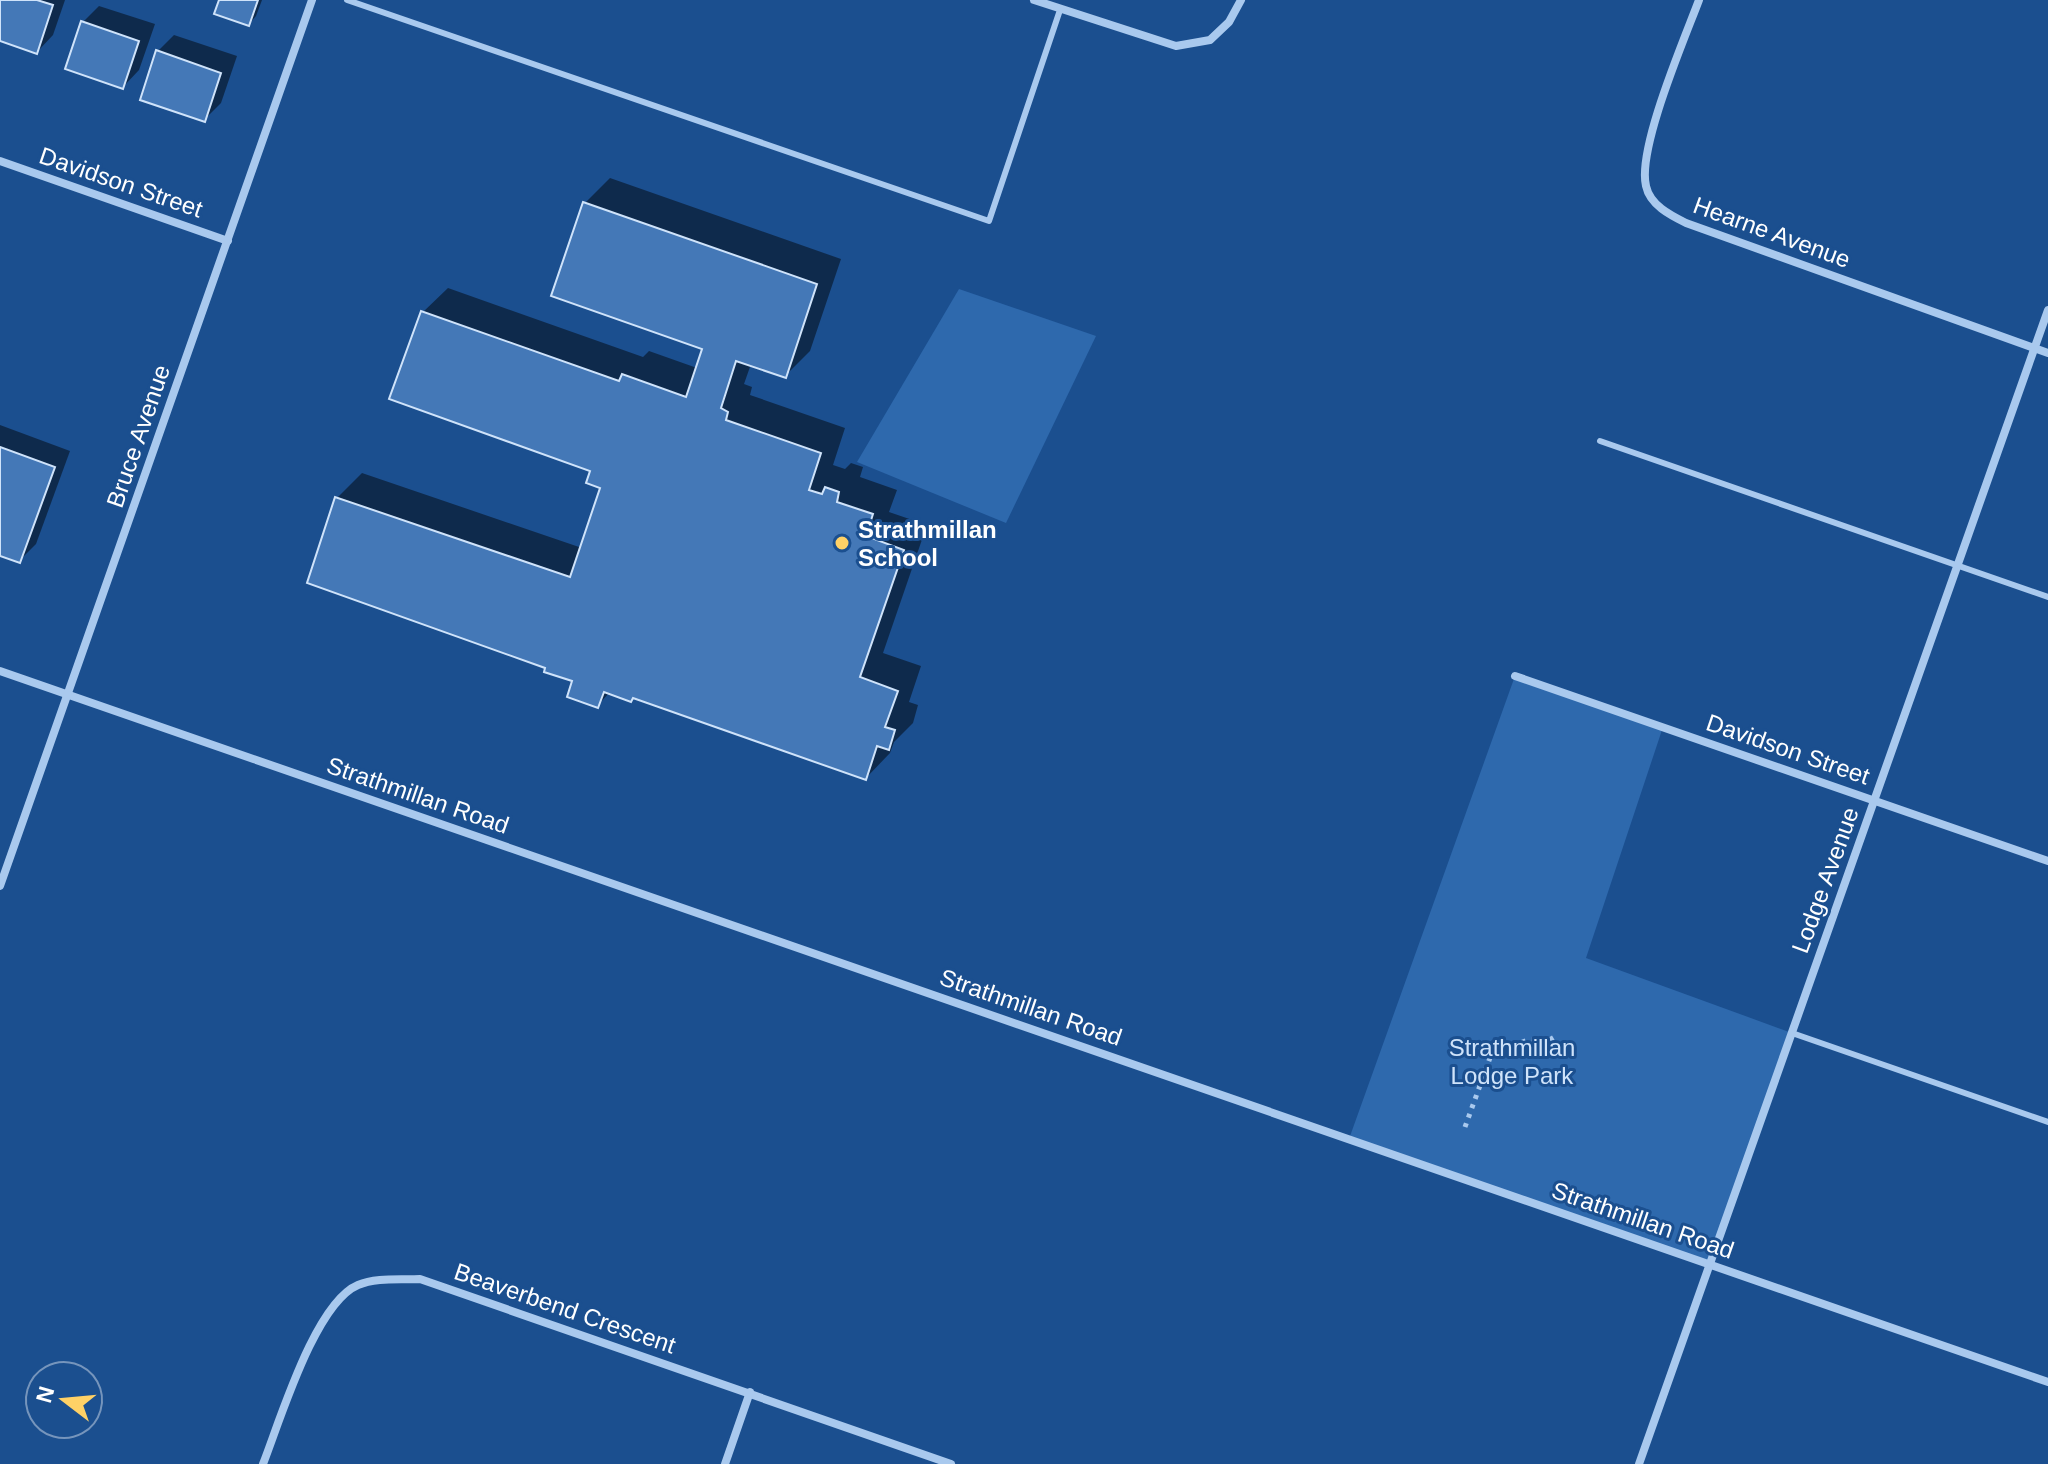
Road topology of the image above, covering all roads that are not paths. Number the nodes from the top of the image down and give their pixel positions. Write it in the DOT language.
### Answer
graph roads {
  1 [pos="312,0"];
  2 [pos="347,0"];
  3 [pos="1034,0"];
  4 [pos="1241,0"];
  5 [pos="1699,0"];
  6 [pos="1060,10"];
  7 [pos="0,161"];
  8 [pos="228,241"];
  9 [pos="2048,310"];
  10 [pos="2035,348"];
  11 [pos="2048,353"];
  12 [pos="1600,441"];
  13 [pos="1958,565"];
  14 [pos="2048,597"];
  15 [pos="0,671"];
  16 [pos="1515,676"];
  17 [pos="68,695"];
  18 [pos="1875,801"];
  19 [pos="2048,861"];
  20 [pos="0,886"];
  21 [pos="1792,1033"];
  22 [pos="2048,1122"];
  23 [pos="1710,1264"];
  24 [pos="2048,1382"];
  25 [pos="750,1392"];
  26 [pos="263,1464"];
  27 [pos="725,1464"];
  28 [pos="951,1464"];
  29 [pos="1639,1464"];
  1 -- 8 [label="street, Bruce Avenue"];
  2 -- 6 [label="lane"];
  3 -- 6 [label="street"];
  4 -- 6 [label="street"];
  5 -- 10 [label="street, Hearne Avenue"];
  7 -- 8 [label="street, Davidson Street"];
  8 -- 17 [label="street, Bruce Avenue"];
  9 -- 10 [label="street, Lodge Avenue"];
  10 -- 11 [label="street, Hearne Avenue"];
  10 -- 13 [label="street, Lodge Avenue"];
  12 -- 13 [label="lane"];
  13 -- 14 [label="lane"];
  13 -- 18 [label="street, Lodge Avenue"];
  15 -- 17 [label="street, Strathmillan Road"];
  16 -- 18 [label="street, Davidson Street"];
  17 -- 20 [label="street, Bruce Avenue"];
  17 -- 23 [label="street, Strathmillan Road"];
  18 -- 19 [label="street, Davidson Street"];
  18 -- 21 [label="street, Lodge Avenue"];
  21 -- 22 [label="lane"];
  21 -- 23 [label="street, Lodge Avenue"];
  23 -- 24 [label="street, Strathmillan Road"];
  23 -- 29 [label="street, Lodge Avenue"];
  25 -- 26 [label="street, Beaverbend Crescent"];
  25 -- 27 [label="street"];
  25 -- 28 [label="street, Beaverbend Crescent"];
}
